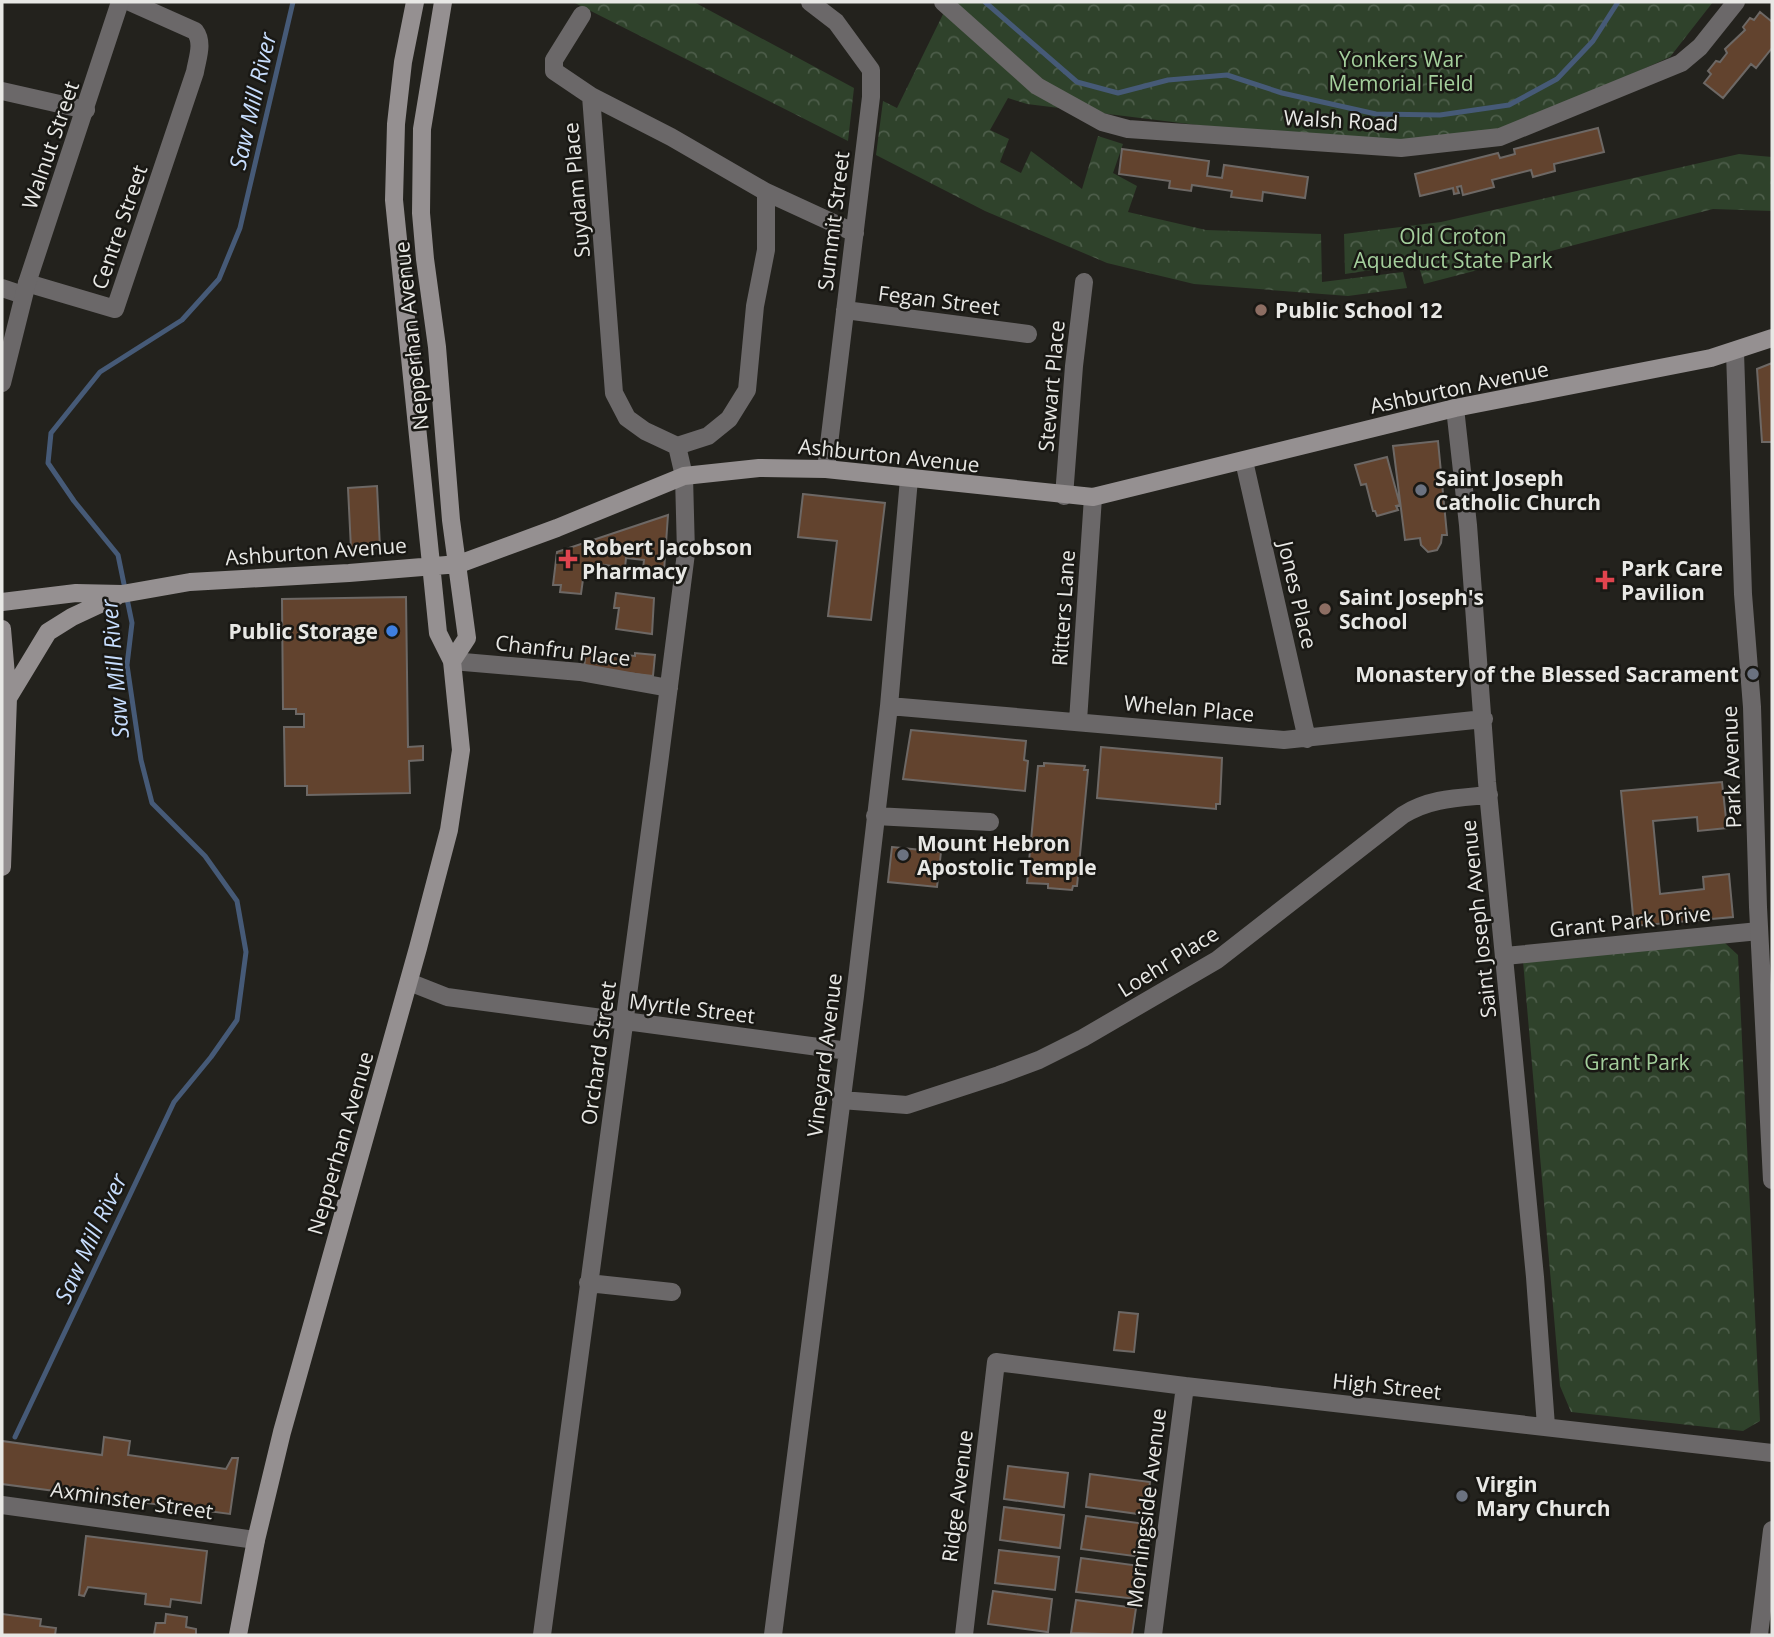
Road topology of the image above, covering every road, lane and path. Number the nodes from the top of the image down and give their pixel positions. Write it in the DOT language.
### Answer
graph roads {
  1 [pos="120,2"];
  2 [pos="130,2"];
  3 [pos="415,2"];
  4 [pos="443,2"];
  5 [pos="810,2"];
  6 [pos="943,2"];
  7 [pos="1736,2"];
  8 [pos="582,15"];
  9 [pos="2,92"];
  10 [pos="591,96"];
  11 [pos="86,110"];
  12 [pos="766,192"];
  13 [pos="855,233"];
  14 [pos="1084,282"];
  15 [pos="2,288"];
  16 [pos="25,289"];
  17 [pos="845,310"];
  18 [pos="1028,334"];
  19 [pos="1772,338"];
  20 [pos="1735,352"];
  21 [pos="2,383"];
  22 [pos="1455,408"];
  23 [pos="677,446"];
  24 [pos="1244,461"];
  25 [pos="826,469"];
  26 [pos="684,476"];
  27 [pos="909,479"];
  28 [pos="1064,496"];
  29 [pos="1093,497"];
  30 [pos="459,564"];
  31 [pos="432,566"];
  32 [pos="122,594"];
  33 [pos="2,602"];
  34 [pos="2,629"];
  35 [pos="452,660"];
  36 [pos="669,688"];
  37 [pos="8,698"];
  38 [pos="889,706"];
  39 [pos="1484,719"];
  40 [pos="1078,721"];
  41 [pos="1307,739"];
  42 [pos="1489,796"];
  43 [pos="875,816"];
  44 [pos="990,822"];
  45 [pos="2,867"];
  46 [pos="1759,931"];
  47 [pos="1766,955"];
  48 [pos="1505,956"];
  49 [pos="409,982"];
  50 [pos="626,1022"];
  51 [pos="848,1051"];
  52 [pos="841,1100"];
  53 [pos="1772,1180"];
  54 [pos="588,1283"];
  55 [pos="672,1292"];
  56 [pos="996,1362"];
  57 [pos="1185,1386"];
  58 [pos="1546,1426"];
  59 [pos="1772,1453"];
  60 [pos="2,1505"];
  61 [pos="1772,1530"];
  62 [pos="256,1540"];
  63 [pos="238,1635"];
  64 [pos="542,1635"];
  65 [pos="773,1635"];
  66 [pos="964,1635"];
  67 [pos="1153,1635"];
  68 [pos="1759,1635"];
  1 -- 11 [label="street, Walnut Street"];
  2 -- 16 [label="street, Centre Street"];
  3 -- 31 [label="main road, Nepperhan Avenue"];
  4 -- 30 [label="main road, Nepperhan Avenue"];
  5 -- 13 [label="street, Summit Street"];
  6 -- 7 [label="street, Walsh Road"];
  8 -- 10 [label="street"];
  9 -- 11 [label="street"];
  10 -- 12 [label="street, Suydam Place"];
  10 -- 23 [label="street, Suydam Place"];
  11 -- 16 [label="street, Walnut Street"];
  12 -- 13 [label="street, Suydam Place"];
  12 -- 23 [label="street"];
  13 -- 17 [label="street, Summit Street"];
  14 -- 28 [label="street, Stewart Place"];
  15 -- 16 [label="street"];
  16 -- 21 [label="street, Walnut Street"];
  17 -- 18 [label="street, Fegan Street"];
  17 -- 25 [label="street, Summit Street"];
  19 -- 20 [label="main road, Ashburton Avenue"];
  20 -- 22 [label="main road, Ashburton Avenue"];
  20 -- 46 [label="street, Park Avenue"];
  22 -- 24 [label="main road, Ashburton Avenue"];
  22 -- 39 [label="street, Saint Joseph Avenue"];
  23 -- 26 [label="street, Orchard Street"];
  24 -- 29 [label="main road, Ashburton Avenue"];
  24 -- 41 [label="street, Jones Place"];
  25 -- 26 [label="main road, Ashburton Avenue"];
  25 -- 27 [label="main road, Ashburton Avenue"];
  26 -- 30 [label="main road, Ashburton Avenue"];
  26 -- 36 [label="street, Orchard Street"];
  27 -- 28 [label="main road, Ashburton Avenue"];
  27 -- 38 [label="street, Vineyard Avenue"];
  28 -- 29 [label="main road, Ashburton Avenue"];
  29 -- 40 [label="street, Ritters Lane"];
  30 -- 31 [label="main road, Ashburton Avenue"];
  30 -- 35 [label="main road, Nepperhan Avenue"];
  31 -- 32 [label="main road, Ashburton Avenue"];
  31 -- 35 [label="main road, Nepperhan Avenue"];
  32 -- 33 [label="main road, Ashburton Avenue"];
  32 -- 37 [label="main road"];
  34 -- 37 [label="main road"];
  35 -- 36 [label="street, Chanfru Place"];
  35 -- 49 [label="main road, Nepperhan Avenue"];
  36 -- 50 [label="street, Orchard Street"];
  37 -- 45 [label="main road"];
  38 -- 40 [label="street, Whelan Place"];
  38 -- 43 [label="street, Vineyard Avenue"];
  39 -- 41 [label="street, Whelan Place"];
  39 -- 42 [label="street, Saint Joseph Avenue"];
  40 -- 41 [label="street, Whelan Place"];
  42 -- 48 [label="street, Saint Joseph Avenue"];
  42 -- 52 [label="street, Loehr Place"];
  43 -- 44 [label="street"];
  43 -- 51 [label="street, Vineyard Avenue"];
  46 -- 47 [label="street, Park Avenue"];
  46 -- 48 [label="street, Grant Park Drive"];
  47 -- 53 [label="street, Park Avenue"];
  48 -- 58 [label="street, Saint Joseph Avenue"];
  49 -- 50 [label="street, Myrtle Street"];
  49 -- 62 [label="main road, Nepperhan Avenue"];
  50 -- 51 [label="street, Myrtle Street"];
  50 -- 54 [label="street, Orchard Street"];
  51 -- 52 [label="street, Vineyard Avenue"];
  52 -- 65 [label="street, Vineyard Avenue"];
  54 -- 55 [label="street"];
  54 -- 64 [label="street, Orchard Street"];
  56 -- 57 [label="street, High Street"];
  56 -- 66 [label="street, Ridge Avenue"];
  57 -- 58 [label="street, High Street"];
  57 -- 67 [label="street, Morningside Avenue"];
  58 -- 59 [label="street, High Street"];
  60 -- 62 [label="street, Axminster Street"];
  61 -- 68 [label="street"];
  62 -- 63 [label="main road, Nepperhan Avenue"];
}
